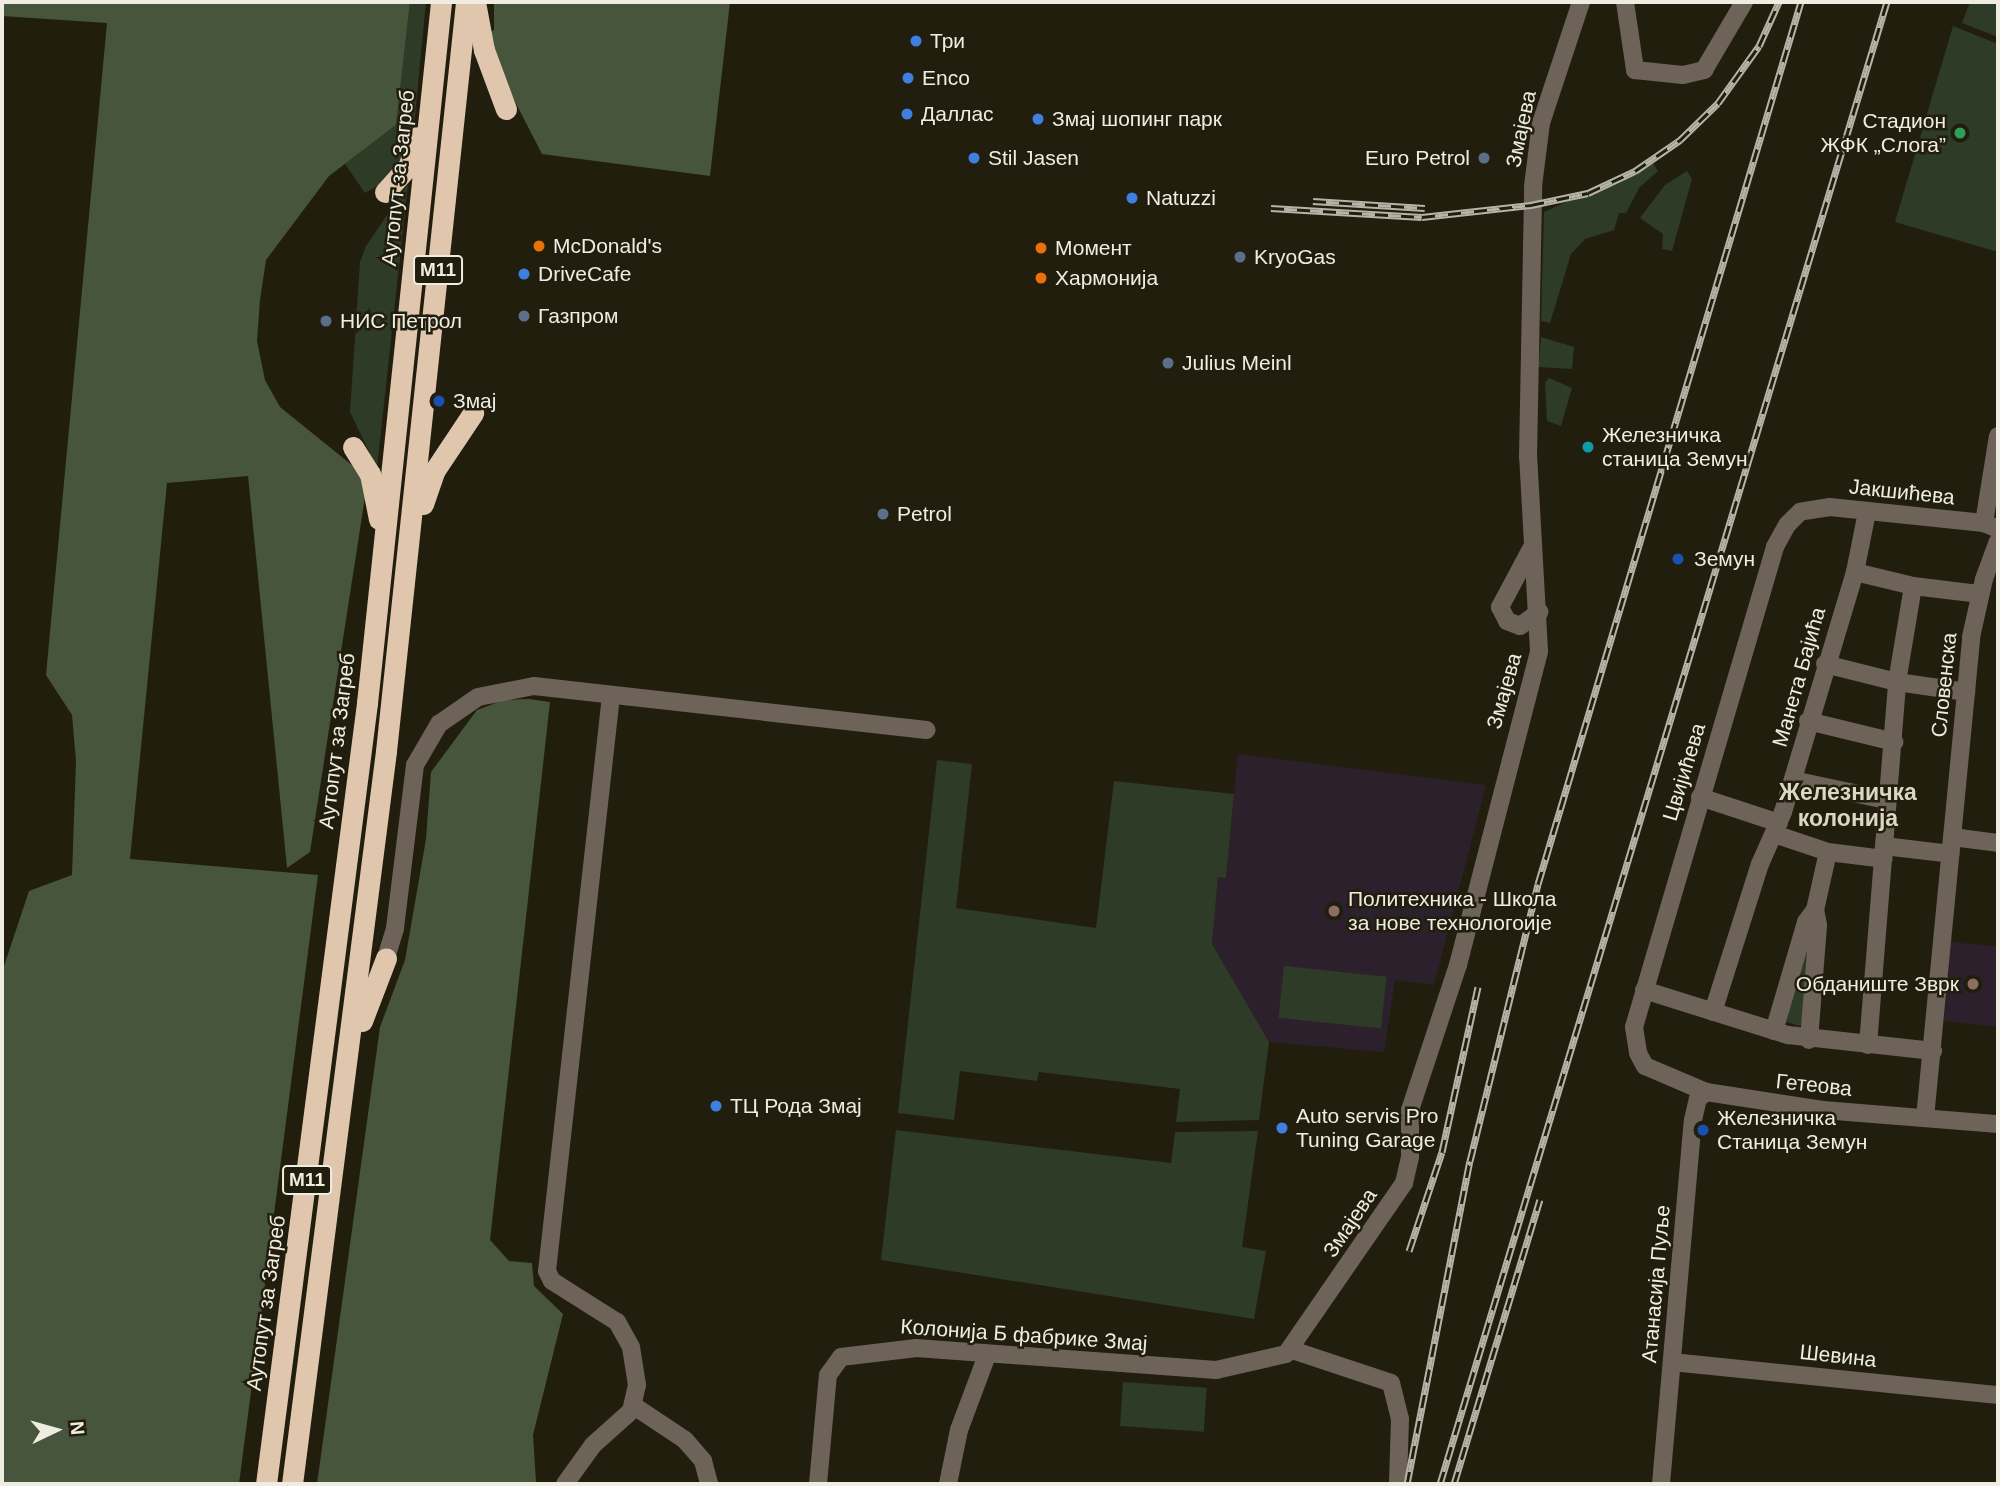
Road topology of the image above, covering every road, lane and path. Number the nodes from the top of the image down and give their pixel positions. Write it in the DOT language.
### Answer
graph roads {
  1 [pos="441,2"];
  2 [pos="466,2"];
  3 [pos="475,2"];
  4 [pos="1581,2"];
  5 [pos="1625,2"];
  6 [pos="1744,2"];
  7 [pos="432,99"];
  8 [pos="506,108"];
  9 [pos="385,191"];
  10 [pos="472,413"];
  11 [pos="1998,436"];
  12 [pos="353,447"];
  13 [pos="1800,512"];
  14 [pos="1867,512"];
  15 [pos="1991,526"];
  16 [pos="411,539"];
  17 [pos="1998,541"];
  18 [pos="1532,547"];
  19 [pos="383,553"];
  20 [pos="1855,572"];
  21 [pos="1516,580"];
  22 [pos="1913,586"];
  23 [pos="1537,590"];
  24 [pos="1979,594"];
  25 [pos="1533,618"];
  26 [pos="1825,664"];
  27 [pos="1896,682"];
  28 [pos="1966,692"];
  29 [pos="611,696"];
  30 [pos="1808,721"];
  31 [pos="928,730"];
  32 [pos="1894,742"];
  33 [pos="1793,780"];
  34 [pos="1700,797"];
  35 [pos="1886,800"];
  36 [pos="1777,828"];
  37 [pos="1998,843"];
  38 [pos="1952,846"];
  39 [pos="1828,852"];
  40 [pos="1884,852"];
  41 [pos="1815,910"];
  42 [pos="386,958"];
  43 [pos="1644,990"];
  44 [pos="1713,1012"];
  45 [pos="1774,1031"];
  46 [pos="1809,1040"];
  47 [pos="1868,1045"];
  48 [pos="1933,1051"];
  49 [pos="1638,1053"];
  50 [pos="349,1056"];
  51 [pos="1706,1091"];
  52 [pos="1925,1118"];
  53 [pos="1998,1124"];
  54 [pos="1292,1350"];
  55 [pos="988,1355"];
  56 [pos="1672,1362"];
  57 [pos="1998,1395"];
  58 [pos="634,1406"];
  59 [pos="266,1484"];
  60 [pos="292,1484"];
  61 [pos="565,1484"];
  62 [pos="709,1484"];
  63 [pos="818,1484"];
  64 [pos="948,1484"];
  65 [pos="1398,1484"];
  66 [pos="1661,1484"];
  1 -- 7 [label="highway, Аутопут за Загреб / M11"];
  2 -- 16 [label="highway, M11"];
  3 -- 8 [label="highway"];
  4 -- 18 [label="street, Змајева"];
  5 -- 6 [label="street"];
  7 -- 9 [label="highway"];
  7 -- 19 [label="highway, Аутопут за Загреб / M11"];
  10 -- 16 [label="highway"];
  11 -- 15 [label="street"];
  12 -- 19 [label="highway"];
  13 -- 14 [label="street, Јакшићева"];
  13 -- 34 [label="street, Цвијићева"];
  14 -- 15 [label="street, Јакшићева"];
  14 -- 20 [label="street, Манета Бајића"];
  16 -- 50 [label="highway, M11"];
  17 -- 24 [label="street, Словенска"];
  18 -- 21 [label="street"];
  18 -- 23 [label="street, Змајева"];
  19 -- 59 [label="highway, Аутопут за Загреб / M11"];
  20 -- 22 [label="street"];
  20 -- 26 [label="street, Манета Бајића"];
  21 -- 23 [label="street"];
  21 -- 25 [label="street"];
  22 -- 24 [label="street"];
  22 -- 27 [label="street"];
  23 -- 25 [label="street, Змајева"];
  24 -- 28 [label="street, Словенска"];
  25 -- 54 [label="street, Змајева"];
  26 -- 27 [label="street"];
  26 -- 30 [label="street, Манета Бајића"];
  27 -- 28 [label="street"];
  27 -- 32 [label="street"];
  28 -- 38 [label="street, Словенска"];
  29 -- 31 [label="street"];
  29 -- 42 [label="street"];
  29 -- 58 [label="street"];
  30 -- 32 [label="street"];
  30 -- 33 [label="street, Манета Бајића"];
  32 -- 35 [label="street"];
  33 -- 35 [label="street"];
  33 -- 36 [label="street, Манета Бајића"];
  34 -- 36 [label="street"];
  34 -- 43 [label="street, Цвијићева"];
  35 -- 40 [label="street"];
  36 -- 39 [label="street"];
  36 -- 44 [label="street, Манета Бајића"];
  37 -- 38 [label="street"];
  38 -- 40 [label="street"];
  38 -- 48 [label="street, Словенска"];
  39 -- 40 [label="street"];
  39 -- 41 [label="street"];
  40 -- 47 [label="street"];
  41 -- 45 [label="street"];
  41 -- 46 [label="street"];
  42 -- 50 [label="highway"];
  43 -- 44 [label="street"];
  43 -- 49 [label="street, Цвијићева"];
  44 -- 45 [label="street"];
  45 -- 46 [label="street"];
  46 -- 47 [label="street"];
  47 -- 48 [label="street"];
  48 -- 52 [label="street, Словенска"];
  49 -- 51 [label="street, Гетеова"];
  50 -- 60 [label="highway, M11"];
  51 -- 52 [label="street, Гетеова"];
  51 -- 56 [label="street, Атанасија Пуље"];
  52 -- 53 [label="street, Гетеова"];
  54 -- 55 [label="street, Колонија Б фабрике Змај"];
  54 -- 65 [label="street"];
  55 -- 63 [label="street, Колонија Б фабрике Змај"];
  55 -- 64 [label="street"];
  56 -- 57 [label="street, Шевина"];
  56 -- 66 [label="street, Атанасија Пуље"];
  58 -- 61 [label="street"];
  58 -- 62 [label="street"];
}
